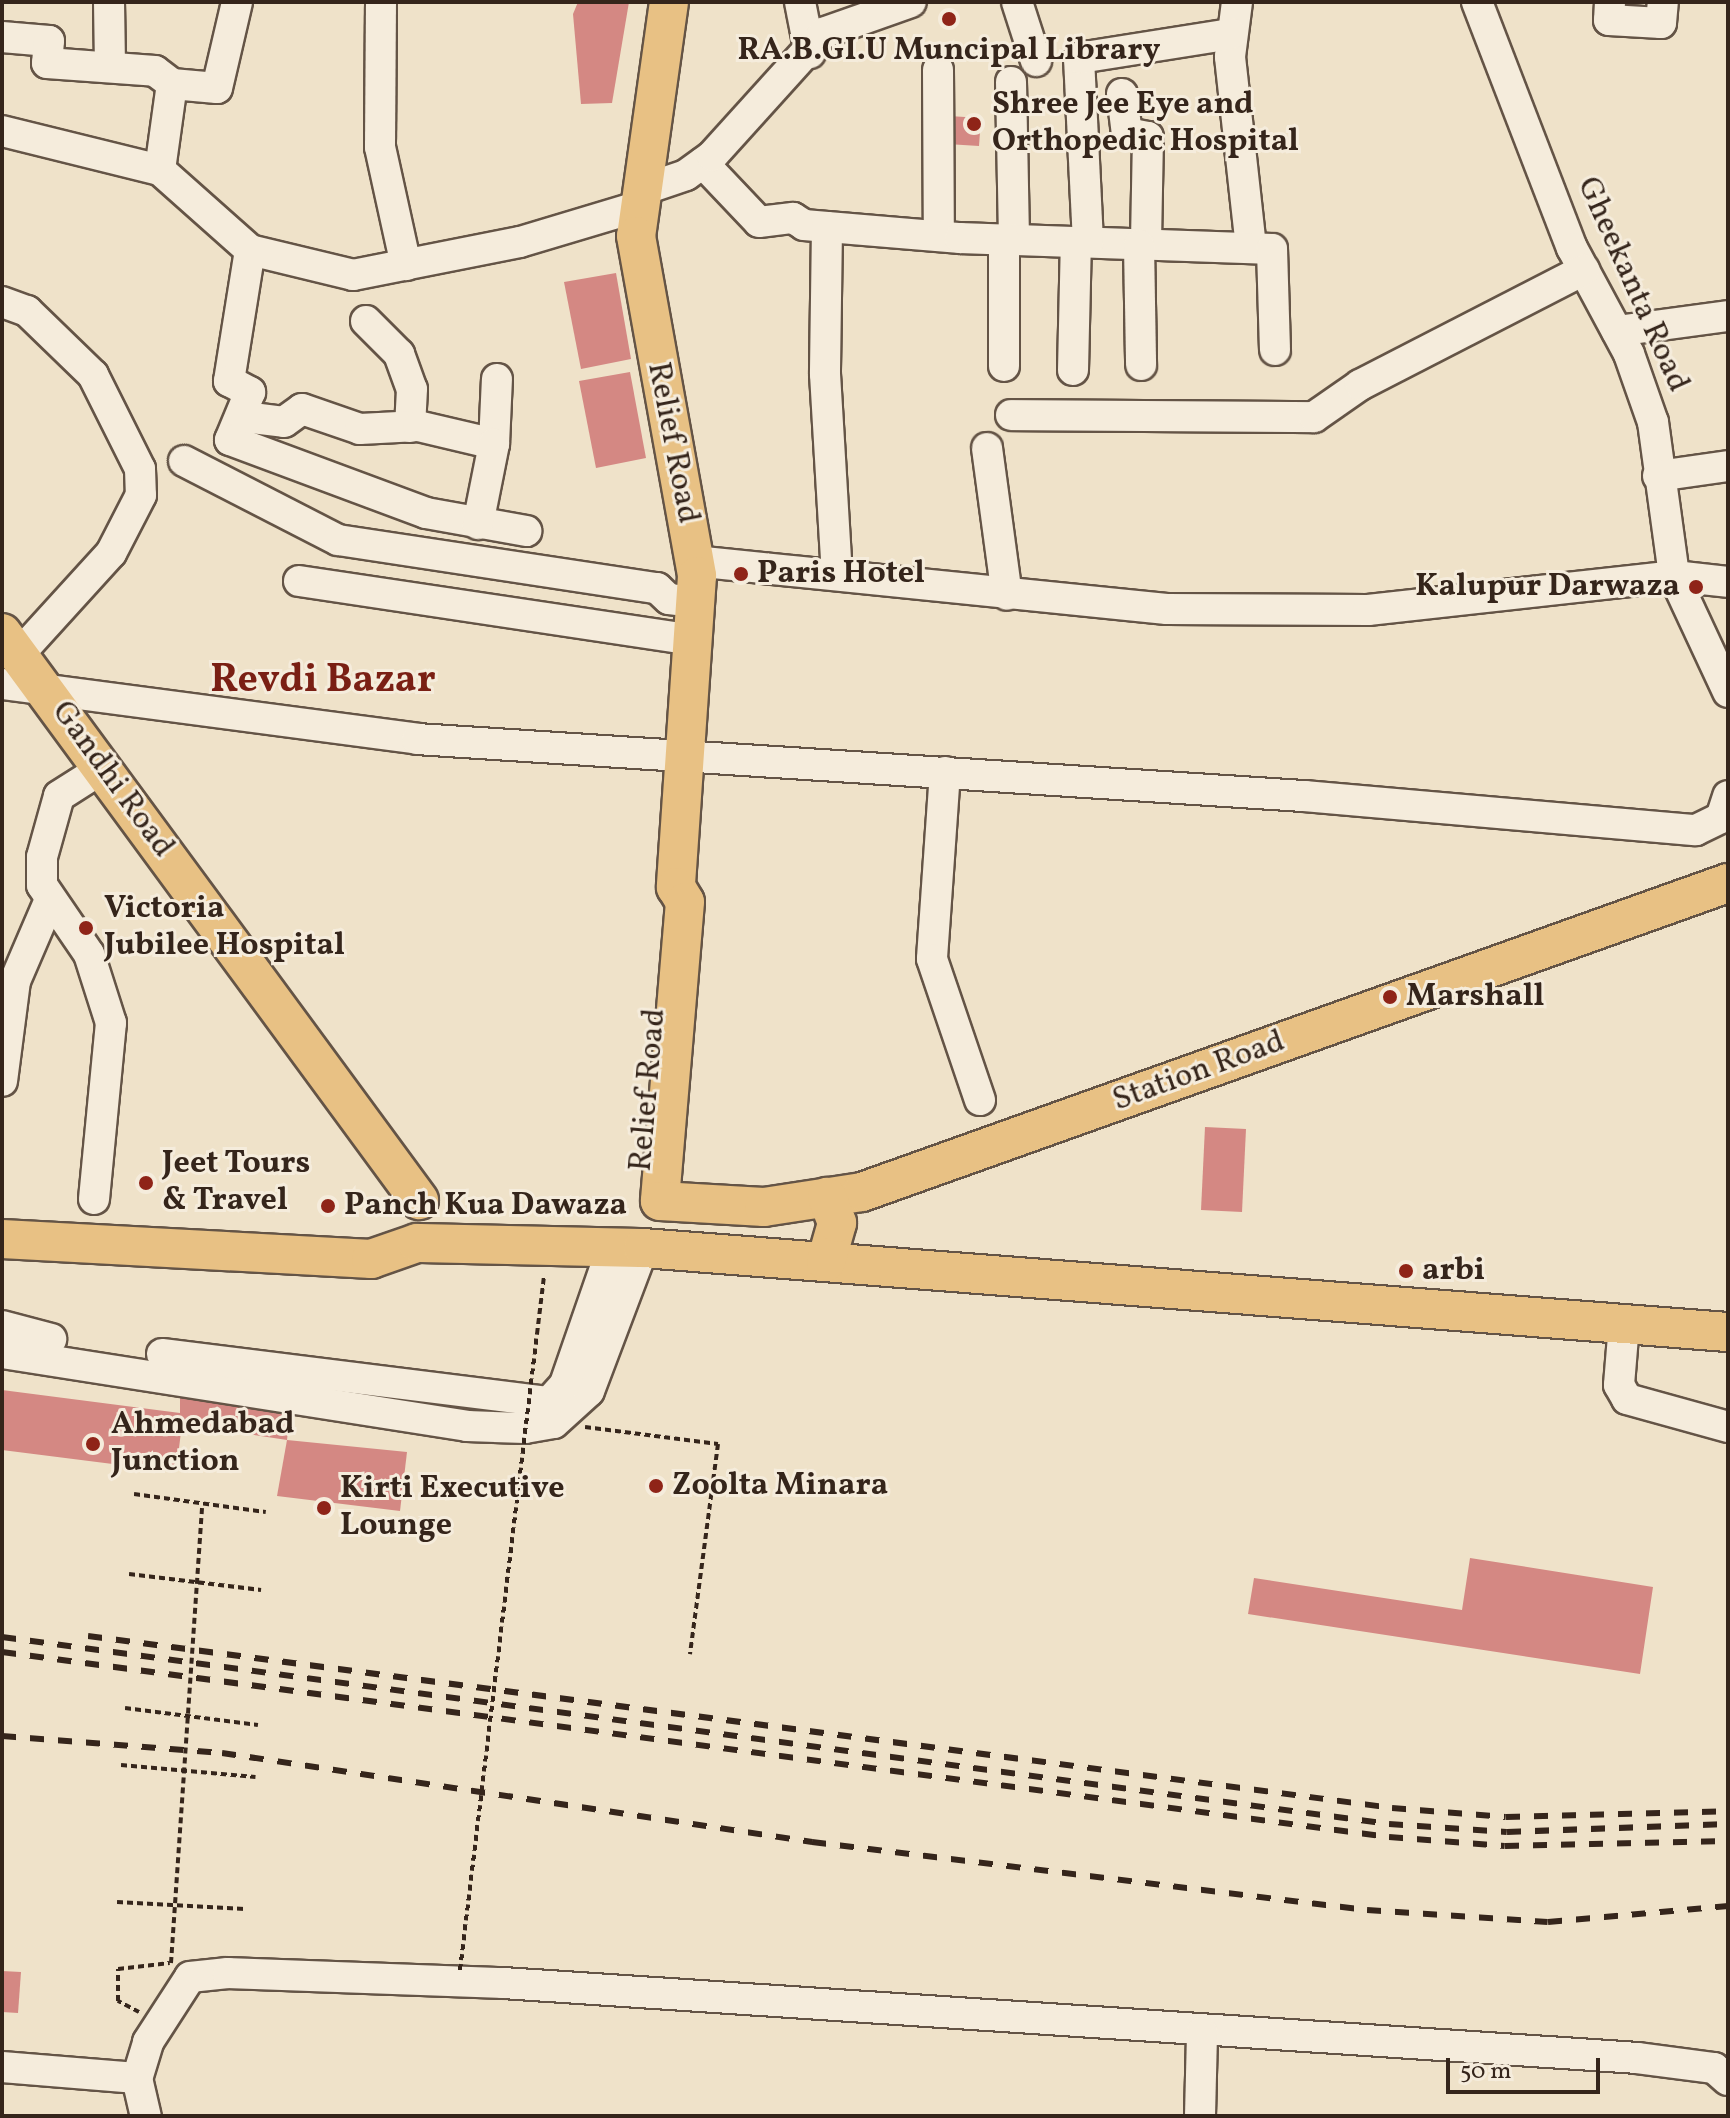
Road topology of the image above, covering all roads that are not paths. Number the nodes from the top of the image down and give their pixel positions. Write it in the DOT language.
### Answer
graph roads {
  1 [pos="109,2"];
  2 [pos="237,2"];
  3 [pos="381,2"];
  4 [pos="669,2"];
  5 [pos="800,2"];
  6 [pos="911,2"];
  7 [pos="1017,2"];
  8 [pos="1237,2"];
  9 [pos="1477,2"];
  10 [pos="1610,2"];
  11 [pos="1663,2"];
  12 [pos="1231,34"];
  13 [pos="2,37"];
  14 [pos="810,53"];
  15 [pos="1036,61"];
  16 [pos="110,67"];
  17 [pos="938,70"];
  18 [pos="1011,82"];
  19 [pos="172,84"];
  20 [pos="1122,94"];
  21 [pos="2,131"];
  22 [pos="703,163"];
  23 [pos="160,170"];
  24 [pos="641,198"];
  25 [pos="827,227"];
  26 [pos="939,236"];
  27 [pos="1009,239"];
  28 [pos="1082,242"];
  29 [pos="1143,245"];
  30 [pos="1251,247"];
  31 [pos="250,250"];
  32 [pos="406,265"];
  33 [pos="1584,270"];
  34 [pos="2,302"];
  35 [pos="1728,316"];
  36 [pos="366,321"];
  37 [pos="1617,331"];
  38 [pos="1275,350"];
  39 [pos="1141,365"];
  40 [pos="1004,366"];
  41 [pos="1073,370"];
  42 [pos="497,379"];
  43 [pos="1011,415"];
  44 [pos="244,417"];
  45 [pos="410,427"];
  46 [pos="494,444"];
  47 [pos="987,448"];
  48 [pos="184,461"];
  49 [pos="1728,466"];
  50 [pos="1658,476"];
  51 [pos="478,524"];
  52 [pos="526,531"];
  53 [pos="694,561"];
  54 [pos="837,575"];
  55 [pos="1674,576"];
  56 [pos="299,581"];
  57 [pos="1728,582"];
  58 [pos="1007,595"];
  59 [pos="695,602"];
  60 [pos="693,640"];
  61 [pos="8,657"];
  62 [pos="1728,692"];
  63 [pos="49,695"];
  64 [pos="684,759"];
  65 [pos="103,768"];
  66 [pos="945,772"];
  67 [pos="1728,796"];
  68 [pos="1728,883"];
  69 [pos="49,902"];
  70 [pos="2,1081"];
  71 [pos="980,1100"];
  72 [pos="827,1197"];
  73 [pos="94,1199"];
  74 [pos="419,1200"];
  75 [pos="650,1201"];
  76 [pos="2,1239"];
  77 [pos="628,1248"];
  78 [pos="826,1262"];
  79 [pos="1624,1324"];
  80 [pos="2,1326"];
  81 [pos="1728,1332"];
  82 [pos="2,1353"];
  83 [pos="1728,1427"];
  84 [pos="1202,2032"];
  85 [pos="2,2067"];
  86 [pos="137,2079"];
  87 [pos="1728,2080"];
  88 [pos="146,2116"];
  89 [pos="1200,2116"];
  1 -- 16 [label="street"];
  2 -- 19 [label="street"];
  3 -- 32 [label="street"];
  4 -- 24 [label="main road, Relief Road"];
  5 -- 14 [label="street"];
  6 -- 14 [label="street"];
  7 -- 15 [label="street"];
  8 -- 12 [label="street"];
  9 -- 33 [label="street, Gheekanta Road"];
  10 -- 11 [label="street"];
  12 -- 28 [label="street"];
  12 -- 30 [label="street"];
  13 -- 16 [label="street"];
  14 -- 22 [label="street"];
  16 -- 19 [label="street"];
  17 -- 26 [label="street"];
  18 -- 27 [label="street"];
  19 -- 23 [label="street"];
  20 -- 29 [label="street"];
  21 -- 23 [label="street"];
  22 -- 24 [label="street"];
  22 -- 25 [label="street"];
  23 -- 31 [label="street"];
  24 -- 32 [label="street"];
  24 -- 53 [label="main road, Relief Road"];
  25 -- 26 [label="street"];
  25 -- 54 [label="street"];
  26 -- 27 [label="street"];
  27 -- 28 [label="street"];
  27 -- 40 [label="street"];
  28 -- 29 [label="street"];
  28 -- 41 [label="street"];
  29 -- 30 [label="street"];
  29 -- 39 [label="street"];
  30 -- 38 [label="street"];
  31 -- 32 [label="street"];
  31 -- 44 [label="street"];
  33 -- 37 [label="street, Gheekanta Road"];
  33 -- 43 [label="street"];
  34 -- 61 [label="street"];
  35 -- 37 [label="street"];
  36 -- 45 [label="street"];
  37 -- 50 [label="street, Gheekanta Road"];
  42 -- 46 [label="street"];
  44 -- 45 [label="street"];
  44 -- 51 [label="street"];
  45 -- 46 [label="street"];
  46 -- 51 [label="street"];
  47 -- 58 [label="street"];
  48 -- 59 [label="street"];
  49 -- 50 [label="street"];
  50 -- 55 [label="street, Gheekanta Road"];
  51 -- 52 [label="street"];
  53 -- 54 [label="street"];
  53 -- 59 [label="main road, Relief Road"];
  54 -- 58 [label="street"];
  55 -- 57 [label="street"];
  55 -- 58 [label="street"];
  55 -- 62 [label="street, Gheekanta Road"];
  56 -- 60 [label="street"];
  59 -- 60 [label="main road, Relief Road"];
  60 -- 64 [label="main road, Relief Road"];
  61 -- 63 [label="main road, Gandhi Road"];
  63 -- 64 [label="street"];
  63 -- 65 [label="main road, Gandhi Road"];
  64 -- 66 [label="street"];
  64 -- 75 [label="main road, Relief Road"];
  65 -- 69 [label="street"];
  65 -- 74 [label="main road, Gandhi Road"];
  66 -- 67 [label="street"];
  66 -- 71 [label="street"];
  68 -- 72 [label="main road, Station Road"];
  69 -- 70 [label="street"];
  69 -- 73 [label="street"];
  72 -- 75 [label="main road, Station Road"];
  72 -- 78 [label="main road"];
  76 -- 77 [label="main road"];
  77 -- 78 [label="main road"];
  77 -- 80 [label="street"];
  77 -- 82 [label="street"];
  78 -- 79 [label="main road"];
  79 -- 81 [label="main road"];
  79 -- 83 [label="street"];
  84 -- 86 [label="street"];
  84 -- 87 [label="street"];
  84 -- 89 [label="street"];
  85 -- 86 [label="street"];
  86 -- 88 [label="street"];
}
